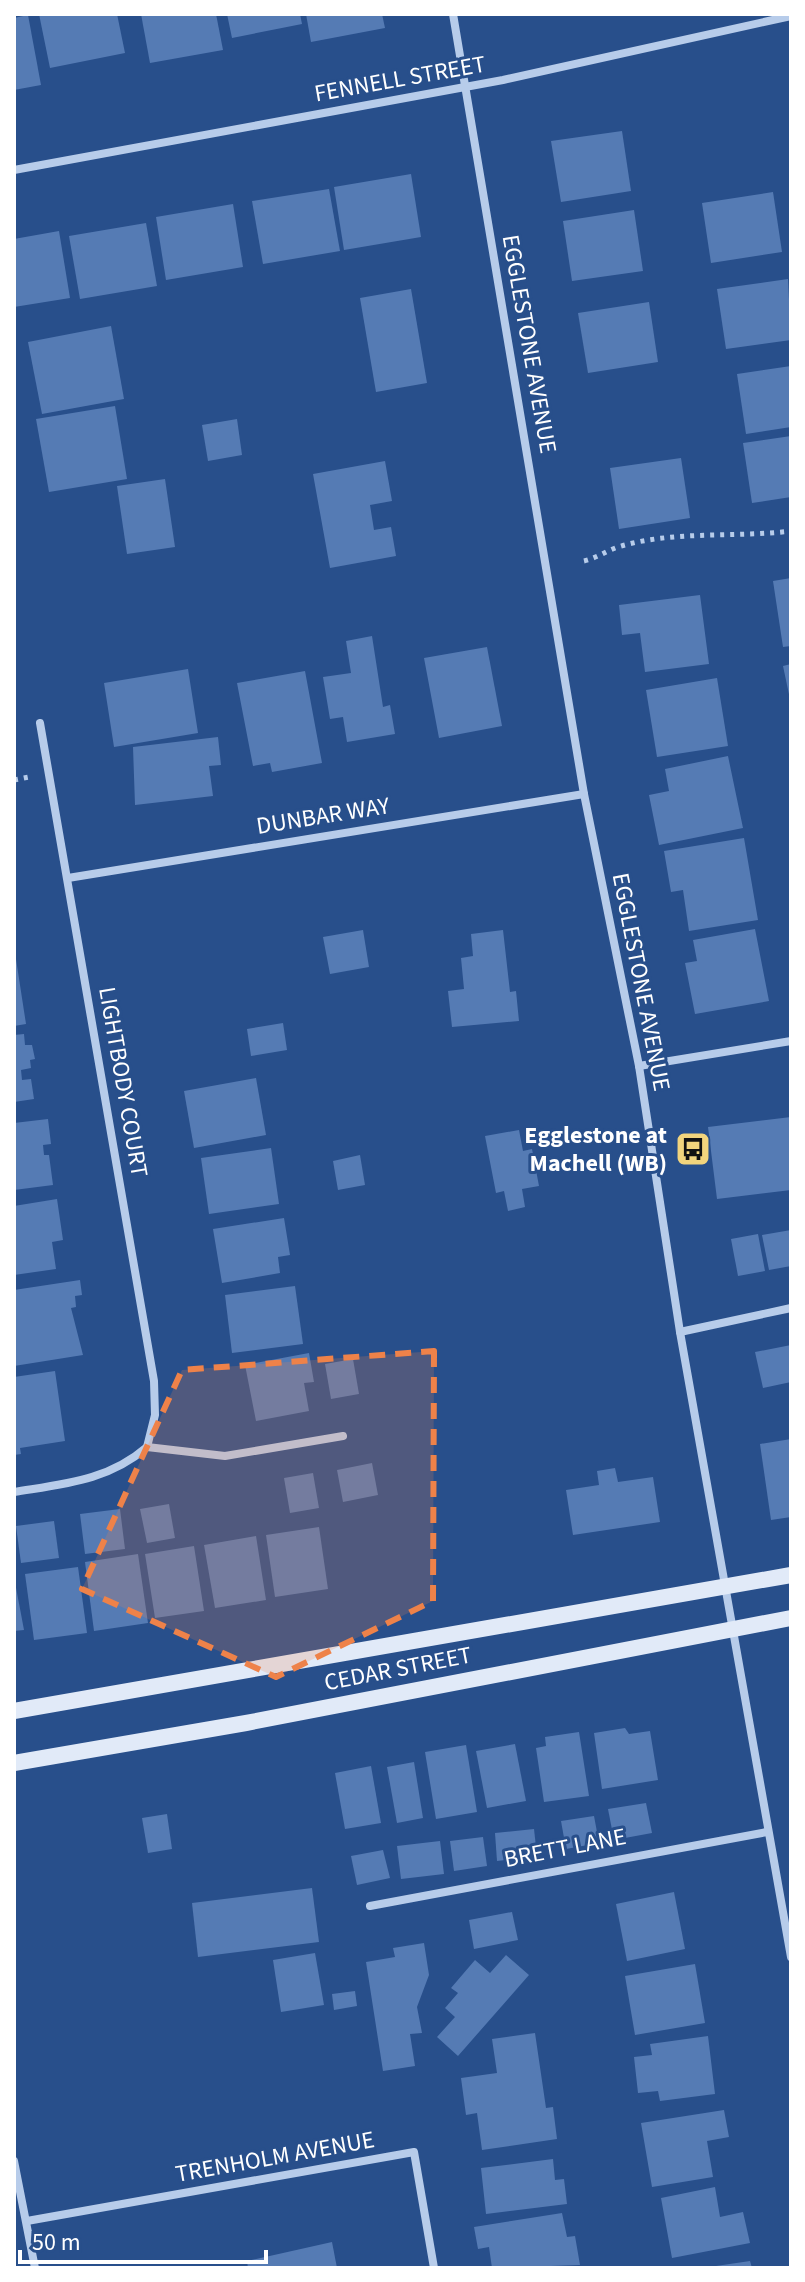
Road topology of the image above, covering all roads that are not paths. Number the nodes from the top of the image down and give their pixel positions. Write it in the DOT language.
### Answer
graph roads {
  1 [pos="453,14"];
  2 [pos="791,16"];
  3 [pos="465,86"];
  4 [pos="14,170"];
  5 [pos="40,723"];
  6 [pos="584,794"];
  7 [pos="68,878"];
  8 [pos="791,1041"];
  9 [pos="639,1066"];
  10 [pos="791,1308"];
  11 [pos="680,1332"];
  12 [pos="343,1436"];
  13 [pos="147,1447"];
  14 [pos="14,1492"];
  15 [pos="791,1575"];
  16 [pos="725,1587"];
  17 [pos="791,1618"];
  18 [pos="731,1628"];
  19 [pos="14,1711"];
  20 [pos="14,1763"];
  21 [pos="767,1832"];
  22 [pos="370,1906"];
  23 [pos="791,1957"];
  24 [pos="14,2161"];
  25 [pos="27,2221"];
  26 [pos="35,2268"];
  27 [pos="434,2268"];
  1 -- 3 [label="street, EGGLESTONE AVENUE"];
  2 -- 3 [label="street, FENNELL STREET"];
  3 -- 4 [label="street, FENNELL STREET"];
  3 -- 6 [label="street, EGGLESTONE AVENUE"];
  5 -- 7 [label="street, LIGHTBODY COURT"];
  6 -- 7 [label="street, DUNBAR WAY"];
  6 -- 9 [label="street, EGGLESTONE AVENUE"];
  7 -- 13 [label="street, LIGHTBODY COURT"];
  8 -- 9 [label="street"];
  9 -- 11 [label="street, EGGLESTONE AVENUE"];
  10 -- 11 [label="street"];
  11 -- 16 [label="street, EGGLESTONE AVENUE"];
  12 -- 13 [label="street"];
  13 -- 14 [label="street"];
  15 -- 16 [label="main road, CEDAR STREET"];
  16 -- 18 [label="street, EGGLESTONE AVENUE"];
  16 -- 19 [label="main road, CEDAR STREET"];
  17 -- 18 [label="main road, CEDAR STREET"];
  18 -- 20 [label="main road, CEDAR STREET"];
  18 -- 21 [label="street, EGGLESTONE AVENUE"];
  21 -- 22 [label="street, BRETT LANE"];
  21 -- 23 [label="street, EGGLESTONE AVENUE"];
  24 -- 25 [label="street"];
  25 -- 26 [label="street"];
  25 -- 27 [label="street, TRENHOLM AVENUE"];
}
